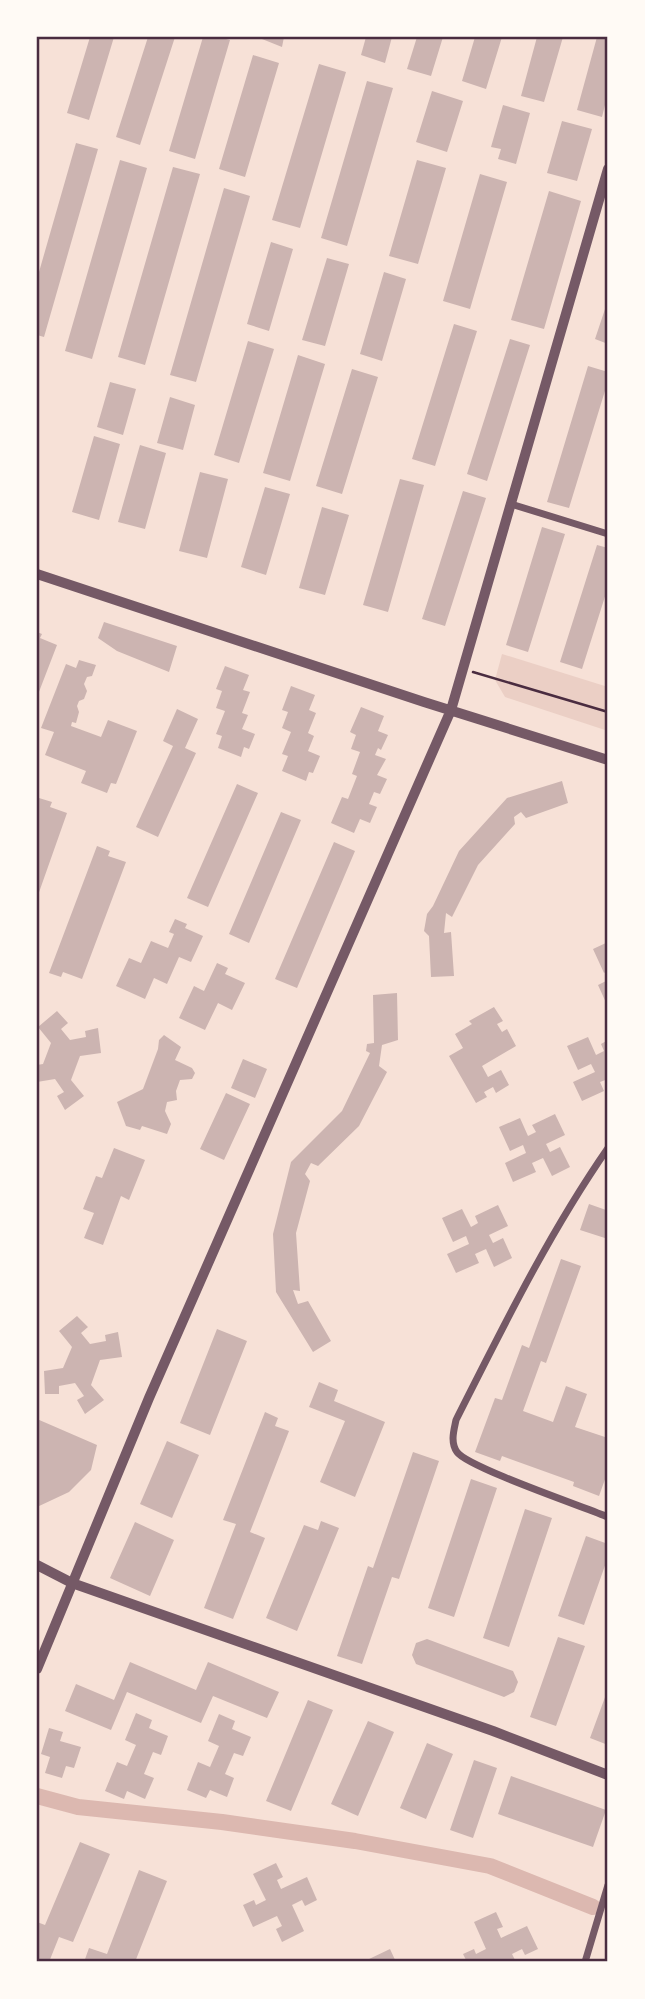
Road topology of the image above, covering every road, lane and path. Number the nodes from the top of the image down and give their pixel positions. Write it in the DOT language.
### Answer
graph roads {
  1 [pos="608,169"];
  2 [pos="604,201"];
  3 [pos="511,504"];
  4 [pos="608,534"];
  5 [pos="37,574"];
  6 [pos="464,669"];
  7 [pos="451,709"];
  8 [pos="608,712"];
  9 [pos="608,760"];
  10 [pos="608,1148"];
  11 [pos="608,1517"];
  12 [pos="37,1565"];
  13 [pos="72,1583"];
  14 [pos="37,1669"];
  15 [pos="608,1774"];
  16 [pos="608,1885"];
  17 [pos="585,1962"];
  1 -- 2 [label="street"];
  2 -- 3 [label="street"];
  3 -- 4 [label="street"];
  3 -- 6 [label="street"];
  5 -- 7 [label="street"];
  6 -- 7 [label="street"];
  6 -- 8 [label="path"];
  7 -- 9 [label="street"];
  7 -- 13 [label="street"];
  10 -- 11 [label="street"];
  12 -- 13 [label="street"];
  13 -- 14 [label="street"];
  13 -- 15 [label="street"];
  16 -- 17 [label="street"];
}
